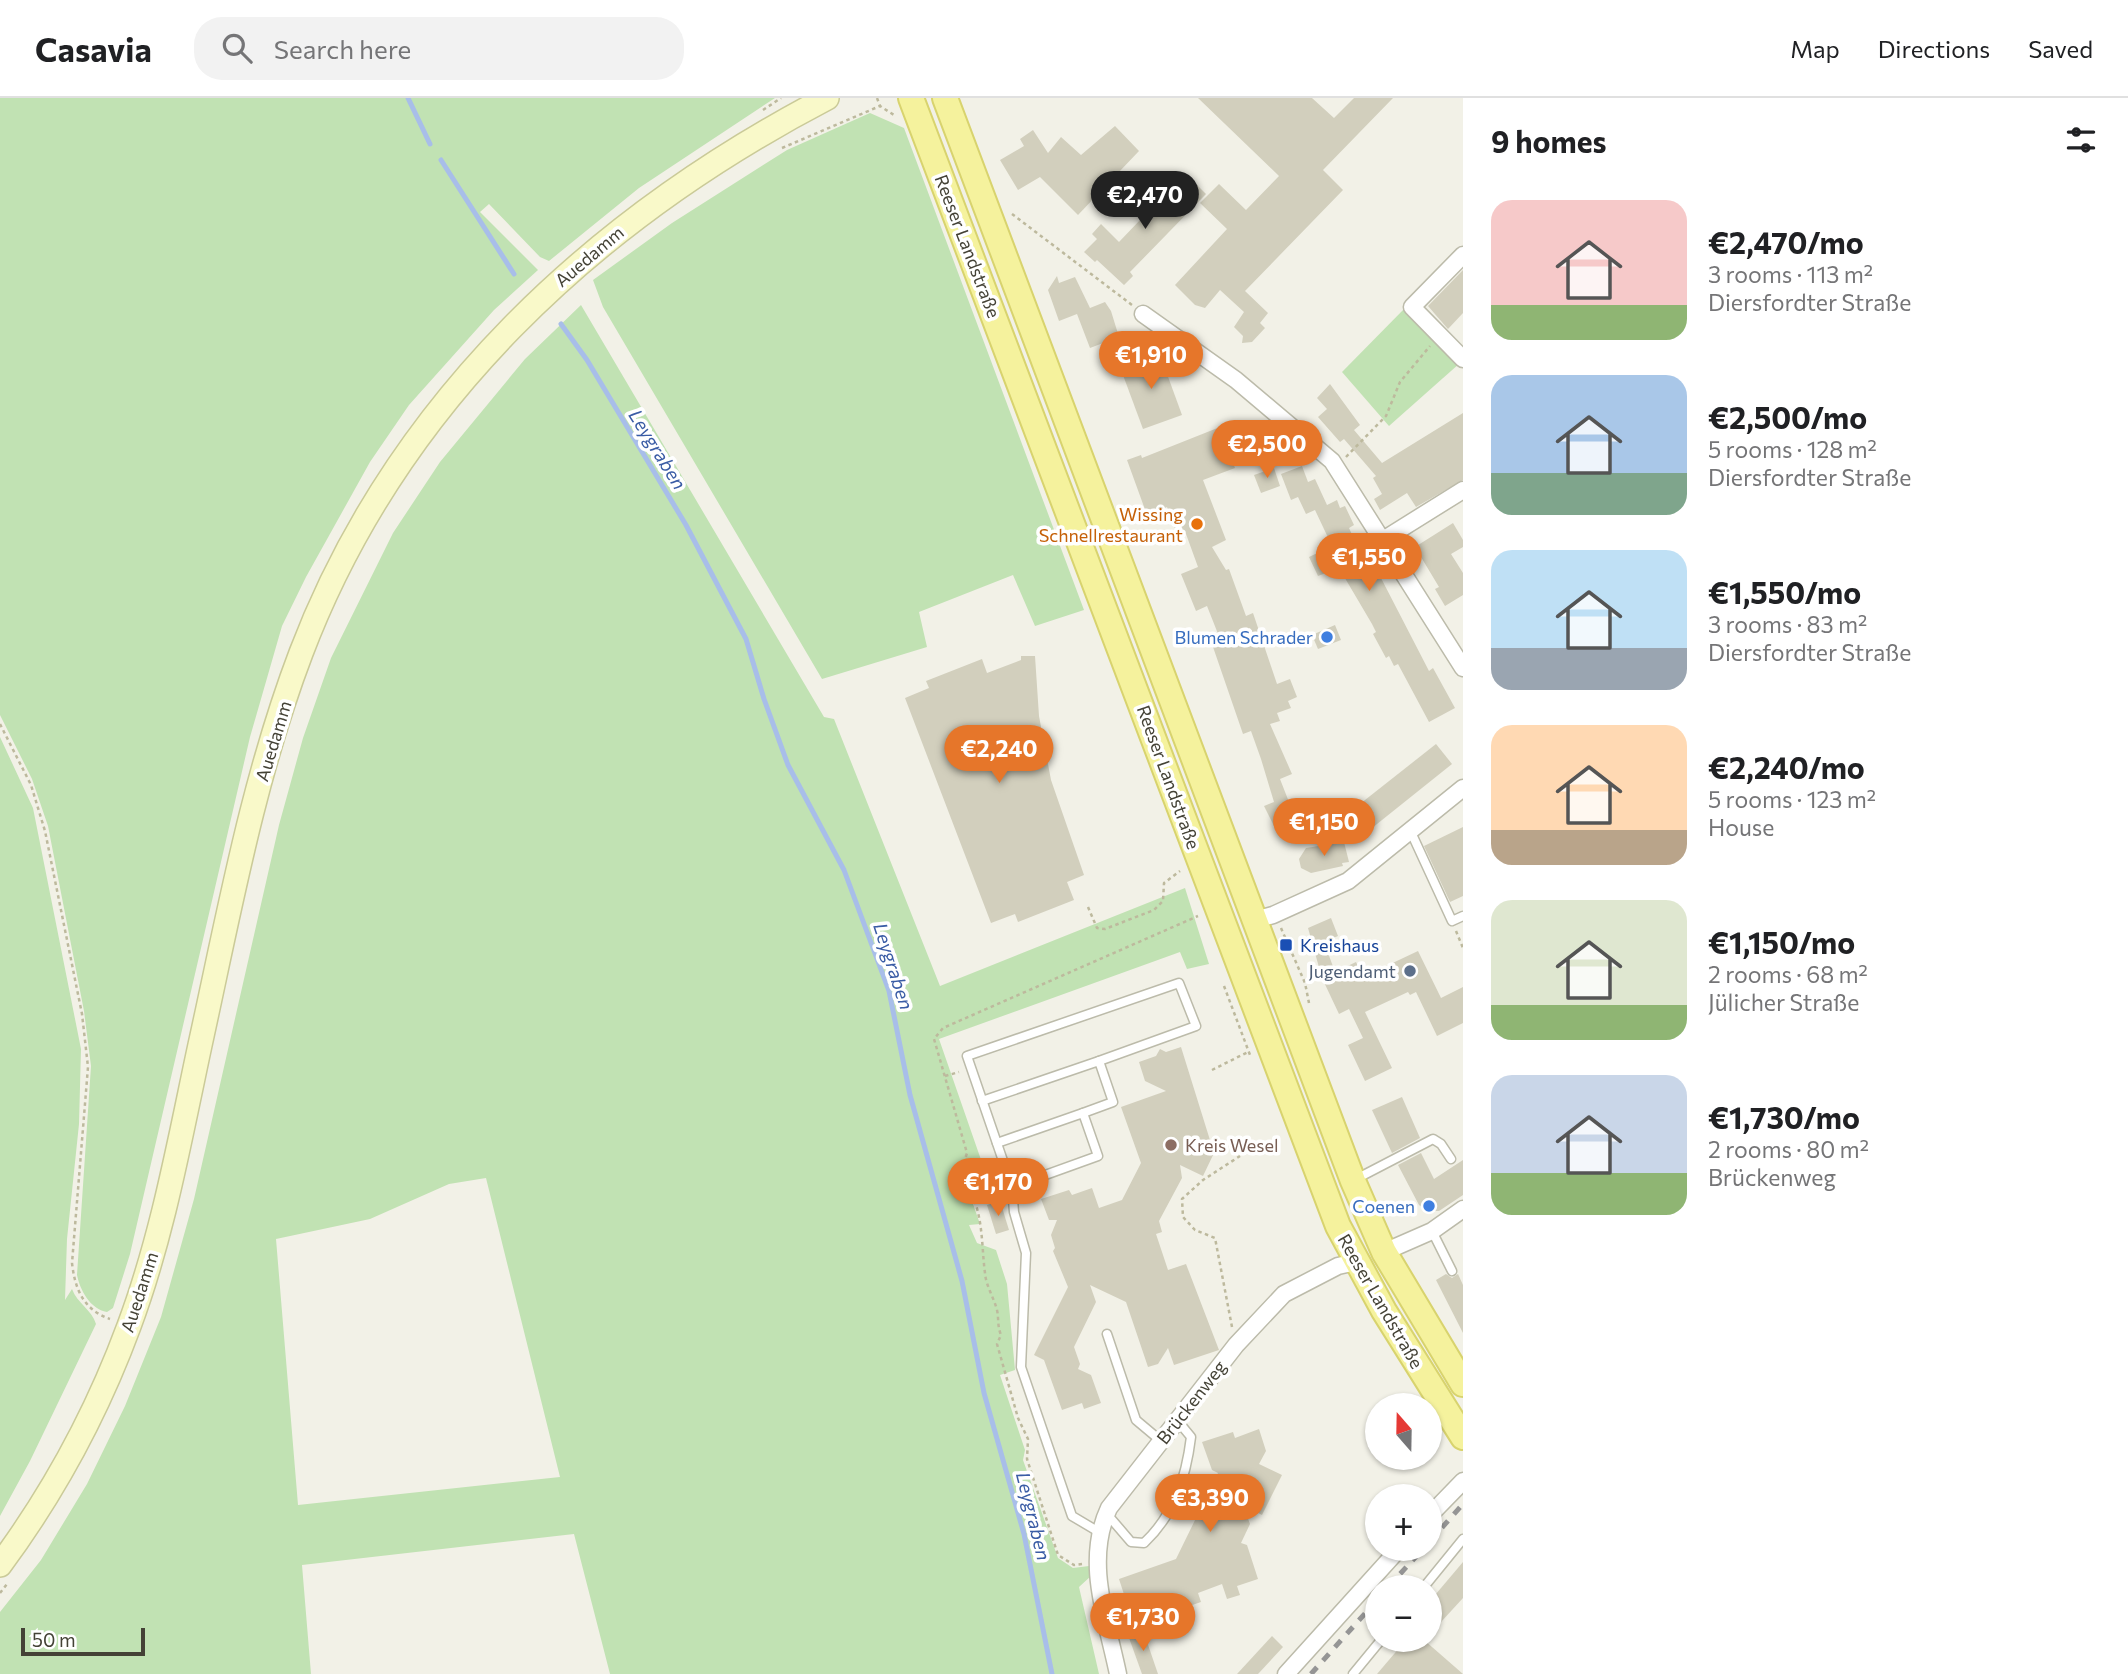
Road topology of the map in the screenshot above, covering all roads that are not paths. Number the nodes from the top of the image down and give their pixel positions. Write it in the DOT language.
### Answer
graph roads {
  1 [pos="827,98"];
  2 [pos="911,98"];
  3 [pos="945,98"];
  4 [pos="1463,255"];
  5 [pos="1143,314"];
  6 [pos="1463,359"];
  7 [pos="1463,490"];
  8 [pos="1384,540"];
  9 [pos="1463,668"];
  10 [pos="1463,788"];
  11 [pos="1410,830"];
  12 [pos="1463,916"];
  13 [pos="1255,920"];
  14 [pos="1099,1061"];
  15 [pos="982,1101"];
  16 [pos="1083,1113"];
  17 [pos="997,1143"];
  18 [pos="1451,1159"];
  19 [pos="1353,1181"];
  20 [pos="1012,1187"];
  21 [pos="1463,1209"];
  22 [pos="1432,1231"];
  23 [pos="1384,1252"];
  24 [pos="1356,1262"];
  25 [pos="1452,1271"];
  26 [pos="1108,1334"];
  27 [pos="1461,1376"];
  28 [pos="1177,1420"];
  29 [pos="1463,1437"];
  30 [pos="1161,1441"];
  31 [pos="1463,1481"];
  32 [pos="1442,1503"];
  33 [pos="1107,1514"];
  34 [pos="1099,1532"];
  35 [pos="1463,1539"];
  36 [pos="1388,1561"];
  37 [pos="4,1574"];
  38 [pos="1434,1575"];
  39 [pos="1371,1652"];
  40 [pos="1118,1674"];
  41 [pos="1286,1674"];
  42 [pos="1353,1674"];
  1 -- 37 [label="street, Auedamm"];
  2 -- 24 [label="main road, Reeser Landstraße"];
  3 -- 13 [label="main road, Reeser Landstraße"];
  4 -- 6 [label="street"];
  5 -- 8 [label="street"];
  7 -- 8 [label="street"];
  8 -- 9 [label="street"];
  10 -- 11 [label="street"];
  11 -- 12 [label="lane"];
  11 -- 13 [label="street"];
  13 -- 19 [label="main road, Reeser Landstraße"];
  14 -- 15 [label="lane"];
  14 -- 15 [label="lane"];
  14 -- 16 [label="lane"];
  15 -- 17 [label="lane"];
  16 -- 17 [label="lane"];
  16 -- 20 [label="lane"];
  17 -- 20 [label="lane"];
  18 -- 19 [label="lane"];
  19 -- 23 [label="main road, Reeser Landstraße"];
  20 -- 34 [label="lane"];
  21 -- 22 [label="street"];
  22 -- 23 [label="street"];
  22 -- 25 [label="lane"];
  23 -- 24 [label="main road"];
  23 -- 27 [label="main road, Reeser Landstraße"];
  24 -- 28 [label="street, Brückenweg"];
  24 -- 29 [label="main road, Reeser Landstraße"];
  26 -- 30 [label="lane"];
  28 -- 30 [label="street, Brückenweg"];
  28 -- 33 [label="lane"];
  30 -- 33 [label="street, Brückenweg"];
  31 -- 32 [label="street"];
  33 -- 34 [label="street, Brückenweg"];
  34 -- 40 [label="street, Brückenweg"];
  35 -- 38 [label="lane"];
  36 -- 41 [label="street"];
  39 -- 42 [label="lane"];
}
